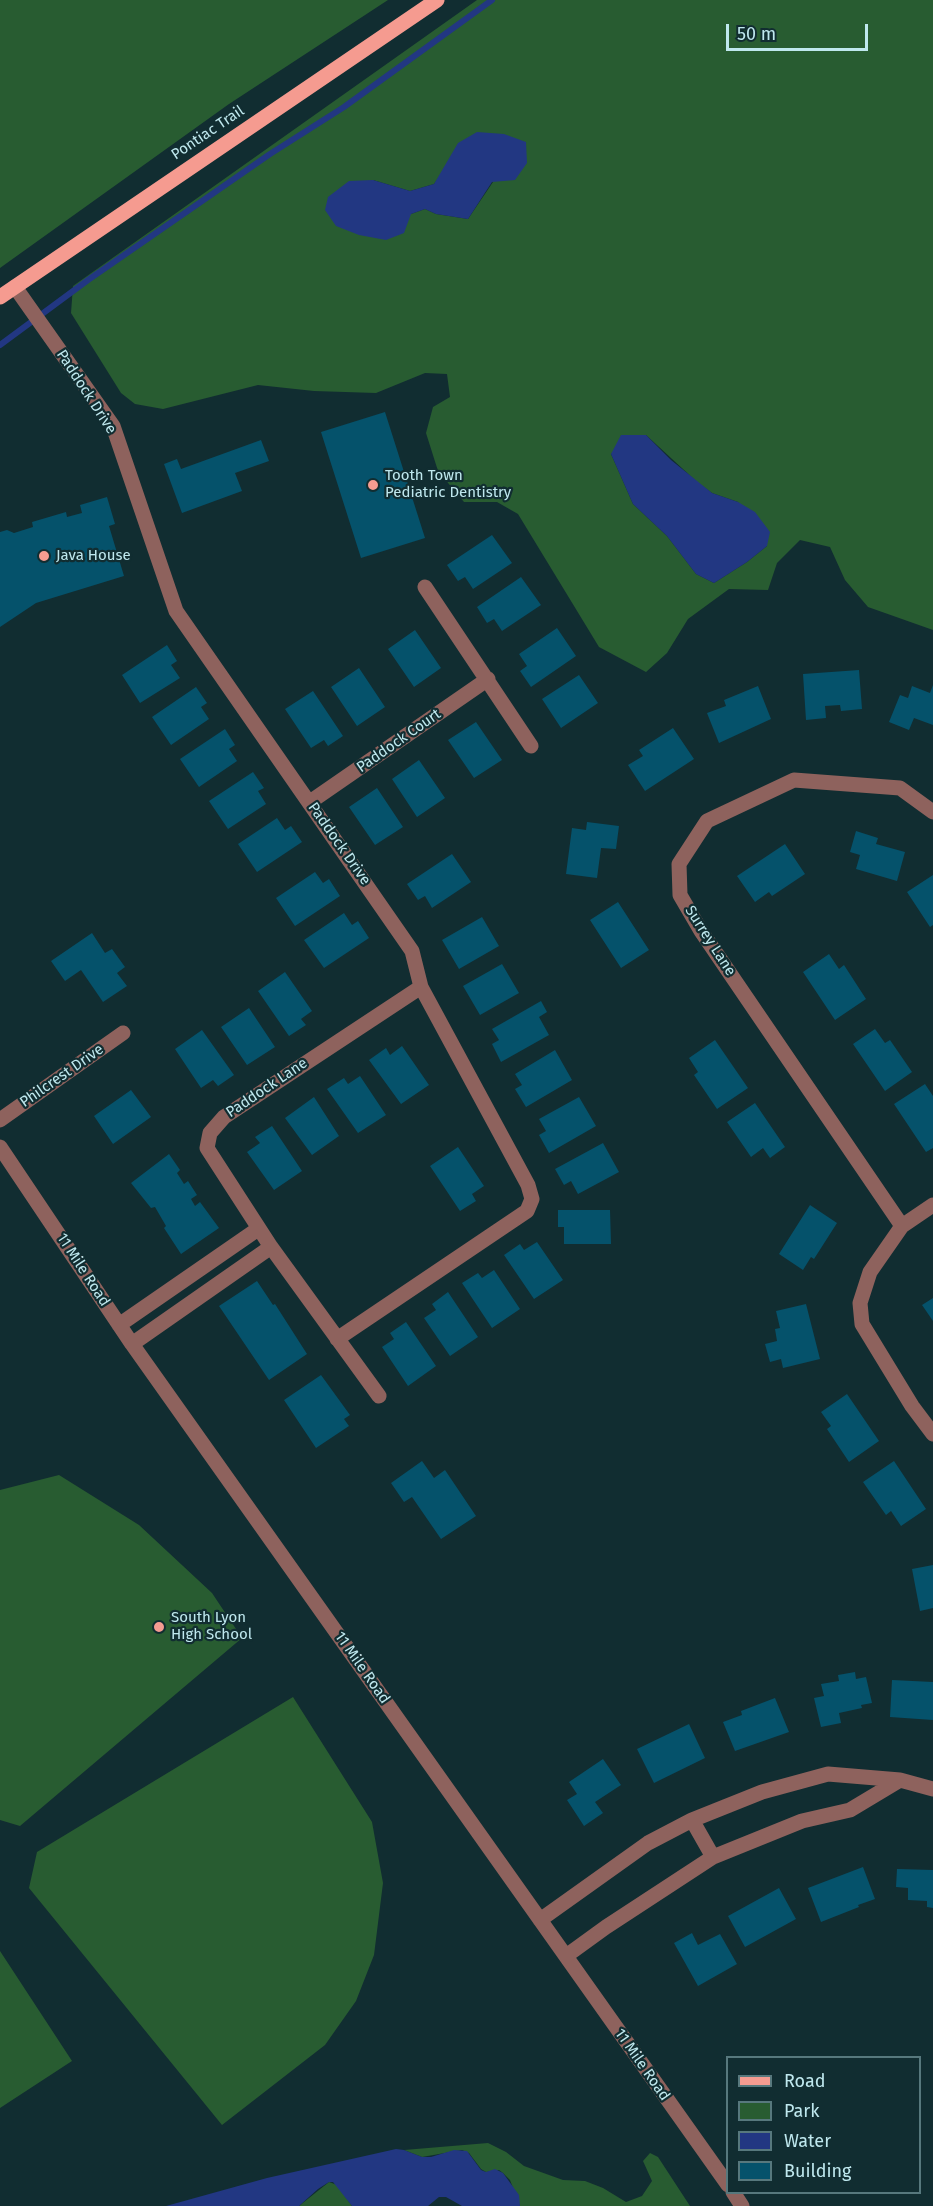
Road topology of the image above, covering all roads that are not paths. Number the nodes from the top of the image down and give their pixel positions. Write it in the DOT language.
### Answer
graph roads {
  1 [pos="437,0"];
  2 [pos="15,287"];
  3 [pos="0,297"];
  4 [pos="425,587"];
  5 [pos="488,680"];
  6 [pos="531,746"];
  7 [pos="310,802"];
  8 [pos="933,812"];
  9 [pos="421,987"];
  10 [pos="123,1033"];
  11 [pos="0,1120"];
  12 [pos="0,1147"];
  13 [pos="933,1205"];
  14 [pos="902,1226"];
  15 [pos="258,1229"];
  16 [pos="271,1247"];
  17 [pos="119,1325"];
  18 [pos="337,1339"];
  19 [pos="132,1344"];
  20 [pos="379,1396"];
  21 [pos="933,1434"];
  22 [pos="900,1780"];
  23 [pos="933,1789"];
  24 [pos="692,1820"];
  25 [pos="713,1857"];
  26 [pos="540,1920"];
  27 [pos="566,1956"];
  28 [pos="726,2182"];
  1 -- 2 [label="main road, Pontiac Trail"];
  2 -- 3 [label="main road, Pontiac Trail"];
  2 -- 7 [label="street, Paddock Drive"];
  4 -- 5 [label="street"];
  5 -- 6 [label="street"];
  5 -- 7 [label="street, Paddock Court"];
  7 -- 9 [label="street, Paddock Drive"];
  8 -- 14 [label="street, Surrey Lane"];
  9 -- 15 [label="street, Paddock Lane"];
  9 -- 18 [label="street, Paddock Drive"];
  10 -- 11 [label="street, Philcrest Drive"];
  12 -- 17 [label="street, 11 Mile Road"];
  13 -- 14 [label="street"];
  14 -- 21 [label="street"];
  15 -- 16 [label="street, Paddock Lane"];
  15 -- 17 [label="street"];
  16 -- 18 [label="street, Paddock Lane"];
  16 -- 19 [label="street"];
  17 -- 19 [label="street, 11 Mile Road"];
  18 -- 20 [label="street, Paddock Lane"];
  19 -- 26 [label="street, 11 Mile Road"];
  22 -- 23 [label="street"];
  22 -- 24 [label="street"];
  22 -- 25 [label="street"];
  24 -- 25 [label="street"];
  24 -- 26 [label="street"];
  25 -- 27 [label="street"];
  26 -- 27 [label="street, 11 Mile Road"];
  27 -- 28 [label="street, 11 Mile Road"];
}
